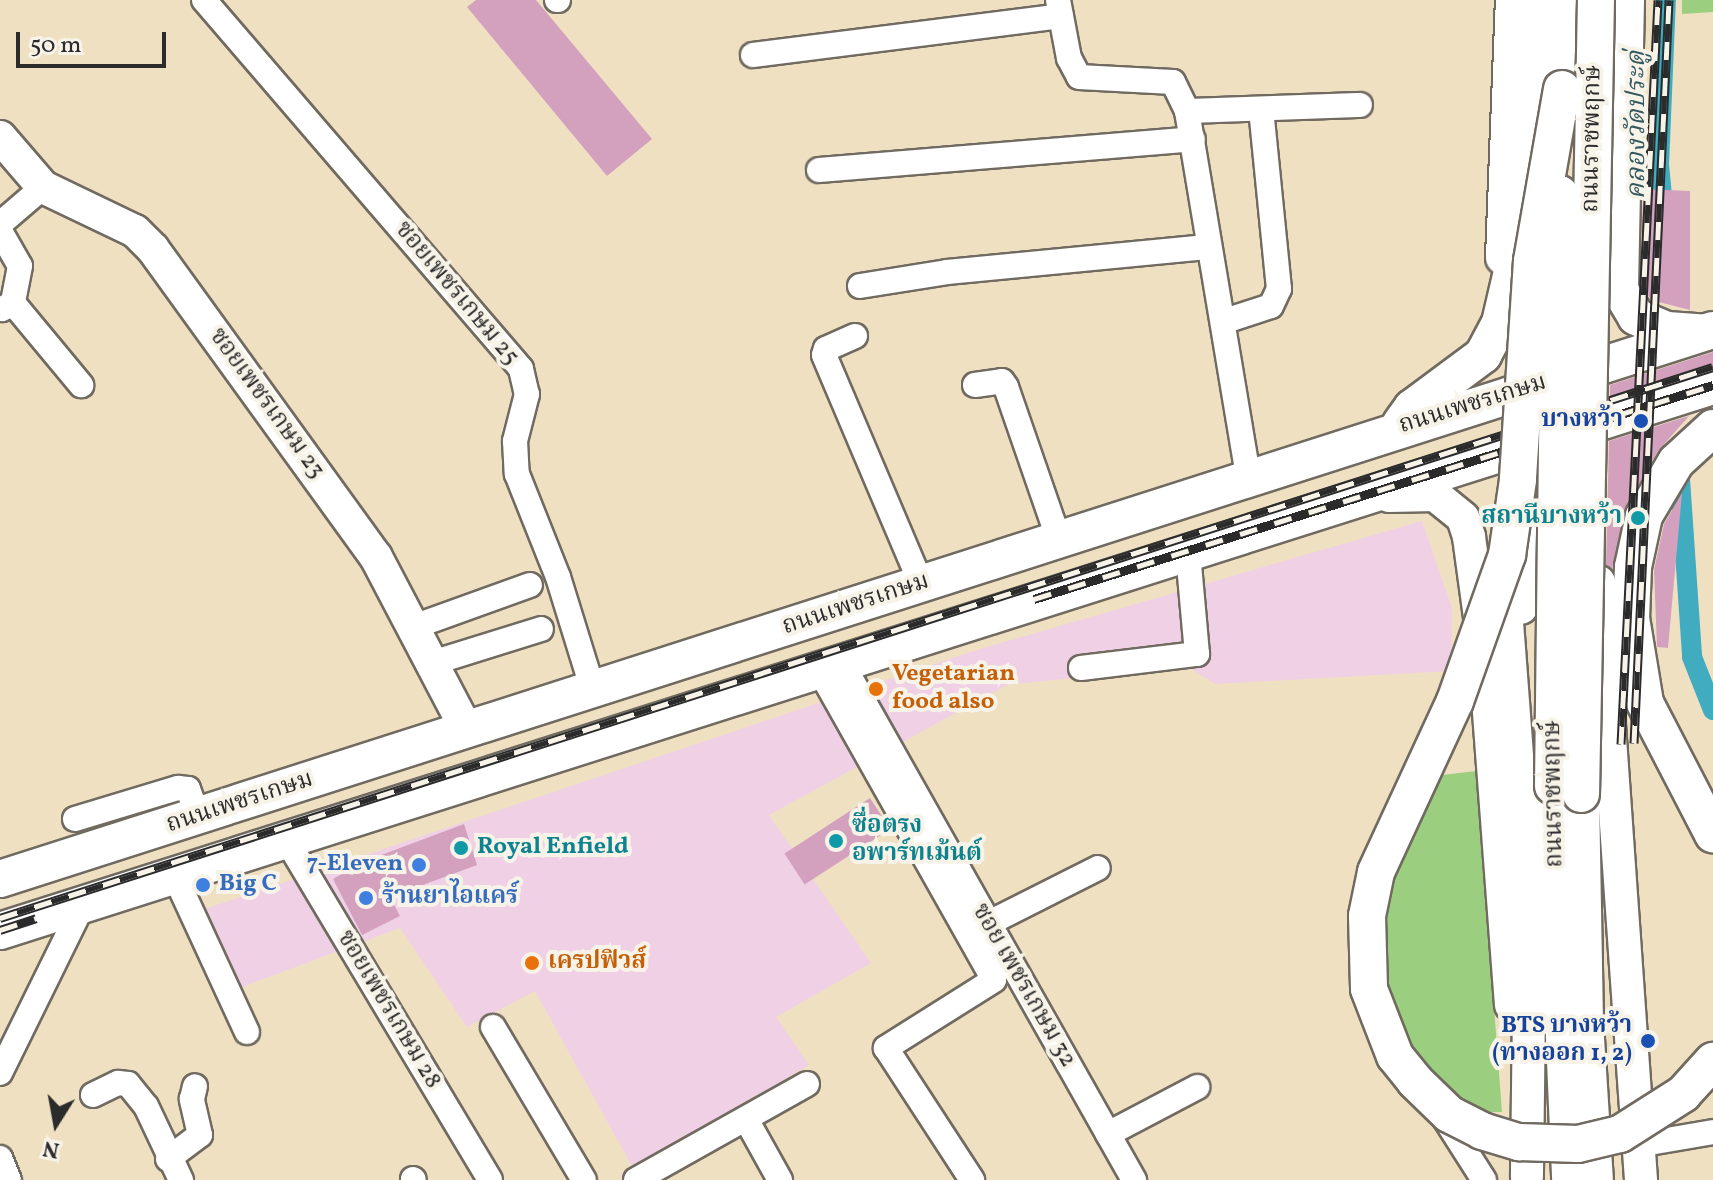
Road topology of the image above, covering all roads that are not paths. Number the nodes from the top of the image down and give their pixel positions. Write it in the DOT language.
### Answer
graph roads {
  1 [pos="204,0"];
  2 [pos="1512,0"];
  3 [pos="1532,0"];
  4 [pos="1563,0"];
  5 [pos="1587,0"];
  6 [pos="1596,0"];
  7 [pos="1626,0"];
  8 [pos="1060,8"];
  9 [pos="753,55"];
  10 [pos="1562,89"];
  11 [pos="1360,105"];
  12 [pos="1261,109"];
  13 [pos="1187,111"];
  14 [pos="0,120"];
  15 [pos="0,137"];
  16 [pos="1193,139"];
  17 [pos="0,153"];
  18 [pos="819,170"];
  19 [pos="37,181"];
  20 [pos="0,224"];
  21 [pos="0,231"];
  22 [pos="1207,247"];
  23 [pos="1584,255"];
  24 [pos="1511,280"];
  25 [pos="860,286"];
  26 [pos="1624,304"];
  27 [pos="6,307"];
  28 [pos="1225,321"];
  29 [pos="1711,331"];
  30 [pos="855,336"];
  31 [pos="1603,365"];
  32 [pos="81,385"];
  33 [pos="975,385"];
  34 [pos="1713,386"];
  35 [pos="1548,405"];
  36 [pos="1593,425"];
  37 [pos="1399,428"];
  38 [pos="1713,428"];
  39 [pos="1511,453"];
  40 [pos="1248,477"];
  41 [pos="1374,498"];
  42 [pos="1058,537"];
  43 [pos="1188,554"];
  44 [pos="1598,562"];
  45 [pos="921,583"];
  46 [pos="530,585"];
  47 [pos="798,624"];
  48 [pos="416,626"];
  49 [pos="541,629"];
  50 [pos="432,663"];
  51 [pos="1081,668"];
  52 [pos="832,669"];
  53 [pos="593,690"];
  54 [pos="1513,715"];
  55 [pos="467,730"];
  56 [pos="1417,761"];
  57 [pos="1567,790"];
  58 [pos="198,817"];
  59 [pos="75,819"];
  60 [pos="1713,834"];
  61 [pos="286,839"];
  62 [pos="1098,868"];
  63 [pos="174,874"];
  64 [pos="0,879"];
  65 [pos="83,904"];
  66 [pos="987,924"];
  67 [pos="1530,926"];
  68 [pos="0,931"];
  69 [pos="493,1027"];
  70 [pos="247,1032"];
  71 [pos="1713,1061"];
  72 [pos="0,1073"];
  73 [pos="807,1084"];
  74 [pos="195,1086"];
  75 [pos="1197,1087"];
  76 [pos="93,1095"];
  77 [pos="746,1119"];
  78 [pos="1713,1132"];
  79 [pos="1108,1134"];
  80 [pos="1638,1145"];
  81 [pos="0,1158"];
  82 [pos="168,1159"];
  83 [pos="678,1170"];
  84 [pos="1534,1179"];
  85 [pos="9,1180"];
  86 [pos="181,1180"];
  87 [pos="490,1180"];
  88 [pos="584,1180"];
  89 [pos="636,1180"];
  90 [pos="780,1180"];
  91 [pos="972,1180"];
  92 [pos="1134,1180"];
  93 [pos="1484,1180"];
  94 [pos="1570,1180"];
  95 [pos="1595,1180"];
  96 [pos="1641,1180"];
  1 -- 53 [label="street, ซอยเพชรเกษม 25"];
  2 -- 24 [label="main road"];
  3 -- 24 [label="main road"];
  4 -- 10 [label="main road, ถนนราชพฤกษ์"];
  5 -- 23 [label="main road"];
  6 -- 57 [label="main road, ถนนราชพฤกษ์, bridge"];
  7 -- 26 [label="main road"];
  8 -- 9 [label="street"];
  8 -- 13 [label="street"];
  10 -- 57 [label="main road, ถนนราชพฤกษ์, bridge"];
  10 -- 71 [label="main road, bridge"];
  11 -- 12 [label="street"];
  12 -- 13 [label="street"];
  12 -- 28 [label="street"];
  13 -- 16 [label="street"];
  14 -- 19 [label="street, ซอยเพชรเกษม 23"];
  15 -- 19 [label="main road, ซอยเพชรเกษม 23"];
  16 -- 18 [label="street"];
  16 -- 22 [label="street"];
  17 -- 19 [label="street, ซอยเพชรเกษม 23"];
  19 -- 20 [label="street"];
  19 -- 48 [label="main road, ซอยเพชรเกษม 23"];
  21 -- 27 [label="street"];
  22 -- 25 [label="street"];
  22 -- 28 [label="street"];
  23 -- 24 [label="main road"];
  23 -- 26 [label="main road"];
  24 -- 37 [label="main road"];
  26 -- 29 [label="main road"];
  27 -- 32 [label="street"];
  28 -- 40 [label="street"];
  29 -- 31 [label="main road, ถนนเพชรเกษม"];
  30 -- 45 [label="street"];
  31 -- 35 [label="main road"];
  31 -- 37 [label="main road, ถนนเพชรเกษม"];
  33 -- 42 [label="street"];
  34 -- 36 [label="main road, ถนนเพชรเกษม"];
  35 -- 36 [label="main road"];
  35 -- 37 [label="main road"];
  35 -- 39 [label="main road"];
  36 -- 39 [label="main road, ถนนเพชรเกษม"];
  36 -- 44 [label="main road"];
  37 -- 40 [label="main road, ถนนเพชรเกษม"];
  38 -- 60 [label="main road"];
  39 -- 41 [label="main road, ถนนเพชรเกษม"];
  39 -- 54 [label="main road"];
  40 -- 42 [label="main road, ถนนเพชรเกษม"];
  41 -- 43 [label="main road, ถนนเพชรเกษม"];
  41 -- 84 [label="main road"];
  42 -- 45 [label="main road, ถนนเพชรเกษม"];
  43 -- 51 [label="street"];
  43 -- 52 [label="main road, ถนนเพชรเกษม"];
  44 -- 54 [label="main road"];
  44 -- 80 [label="main road"];
  45 -- 47 [label="main road, ถนนเพชรเกษม"];
  46 -- 48 [label="street"];
  47 -- 52 [label="main road"];
  47 -- 53 [label="main road, ถนนเพชรเกษม"];
  48 -- 50 [label="main road, ซอยเพชรเกษม 23"];
  49 -- 50 [label="street"];
  50 -- 55 [label="main road, ซอยเพชรเกษม 23"];
  52 -- 61 [label="main road, ถนนเพชรเกษม"];
  52 -- 66 [label="street, ซอย เพชรเกษม 32"];
  52 -- 91 [label="street"];
  53 -- 55 [label="main road, ถนนเพชรเกษม"];
  54 -- 67 [label="main road"];
  55 -- 58 [label="main road, ถนนเพชรเกษม"];
  56 -- 93 [label="street"];
  57 -- 94 [label="main road, ถนนราชพฤกษ์"];
  57 -- 95 [label="main road, ถนนราชพฤกษ์"];
  58 -- 59 [label="street"];
  58 -- 64 [label="main road, ถนนเพชรเกษม"];
  61 -- 63 [label="main road, ถนนเพชรเกษม"];
  61 -- 87 [label="street, ซอยเพชรเกษม 28"];
  62 -- 66 [label="street"];
  63 -- 65 [label="main road, ถนนเพชรเกษม"];
  63 -- 70 [label="street"];
  65 -- 68 [label="main road, ถนนเพชรเกษม"];
  65 -- 72 [label="street"];
  66 -- 79 [label="street, ซอย เพชรเกษม 32"];
  67 -- 84 [label="main road"];
  69 -- 88 [label="street"];
  73 -- 77 [label="street"];
  74 -- 82 [label="street"];
  75 -- 79 [label="street"];
  76 -- 82 [label="street"];
  77 -- 83 [label="street"];
  77 -- 90 [label="street"];
  78 -- 80 [label="street"];
  79 -- 92 [label="street, ซอย เพชรเกษม 32"];
  80 -- 96 [label="main road"];
  81 -- 85 [label="street"];
  82 -- 86 [label="street"];
  83 -- 89 [label="street"];
}
